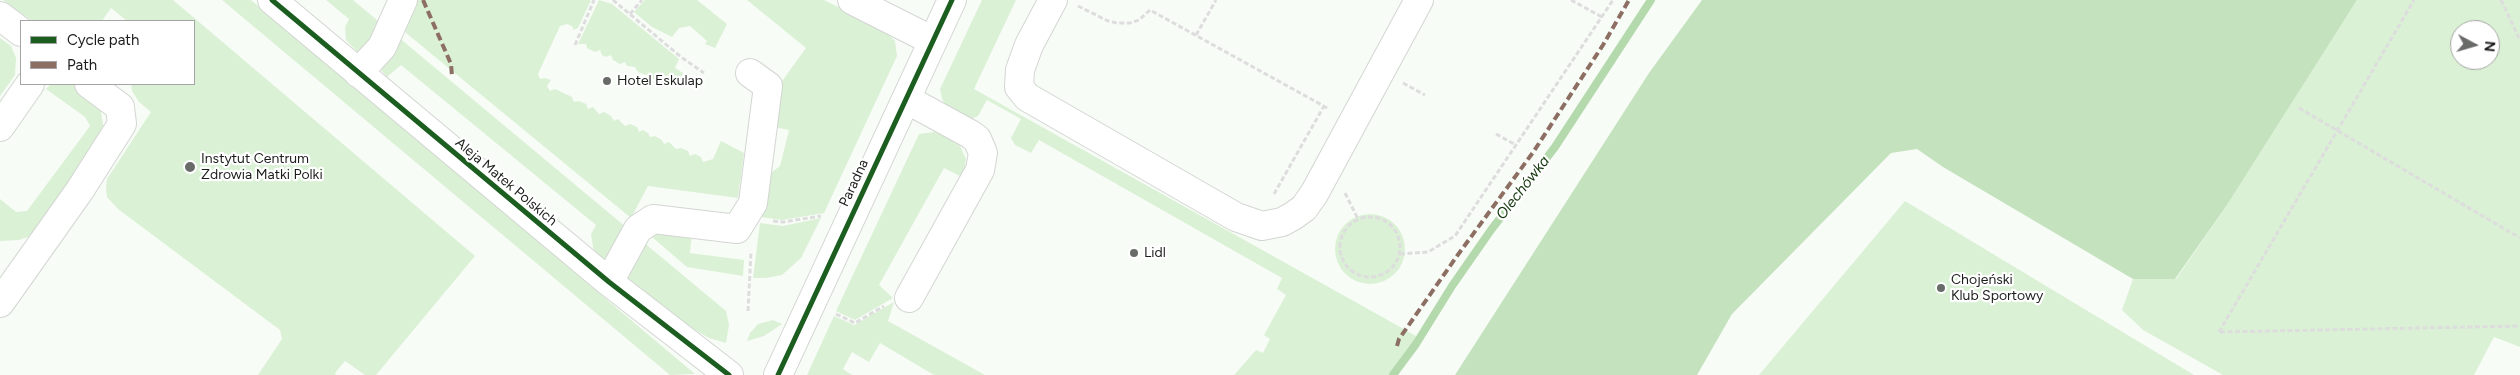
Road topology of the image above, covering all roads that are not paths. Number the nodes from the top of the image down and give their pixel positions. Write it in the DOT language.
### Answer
graph roads {
  1 [pos="272,0"];
  2 [pos="402,0"];
  3 [pos="852,0"];
  4 [pos="952,0"];
  5 [pos="1419,0"];
  6 [pos="1063,2"];
  7 [pos="0,16"];
  8 [pos="20,31"];
  9 [pos="933,41"];
  10 [pos="358,72"];
  11 [pos="750,73"];
  12 [pos="29,85"];
  13 [pos="90,85"];
  14 [pos="906,99"];
  15 [pos="0,127"];
  16 [pos="9,268"];
  17 [pos="609,282"];
  18 [pos="909,298"];
  19 [pos="0,303"];
  20 [pos="729,375"];
  21 [pos="778,375"];
  1 -- 10 [label="street, Aleja Matek Polskich"];
  2 -- 10 [label="street"];
  3 -- 9 [label="street"];
  4 -- 9 [label="street, Paradna"];
  5 -- 6 [label="street"];
  7 -- 8 [label="street"];
  9 -- 14 [label="street, Paradna"];
  10 -- 17 [label="street, Aleja Matek Polskich"];
  11 -- 17 [label="street"];
  12 -- 15 [label="street"];
  13 -- 16 [label="street"];
  14 -- 18 [label="street"];
  14 -- 21 [label="street, Paradna"];
  16 -- 19 [label="street"];
  17 -- 20 [label="street, Aleja Matek Polskich"];
}
